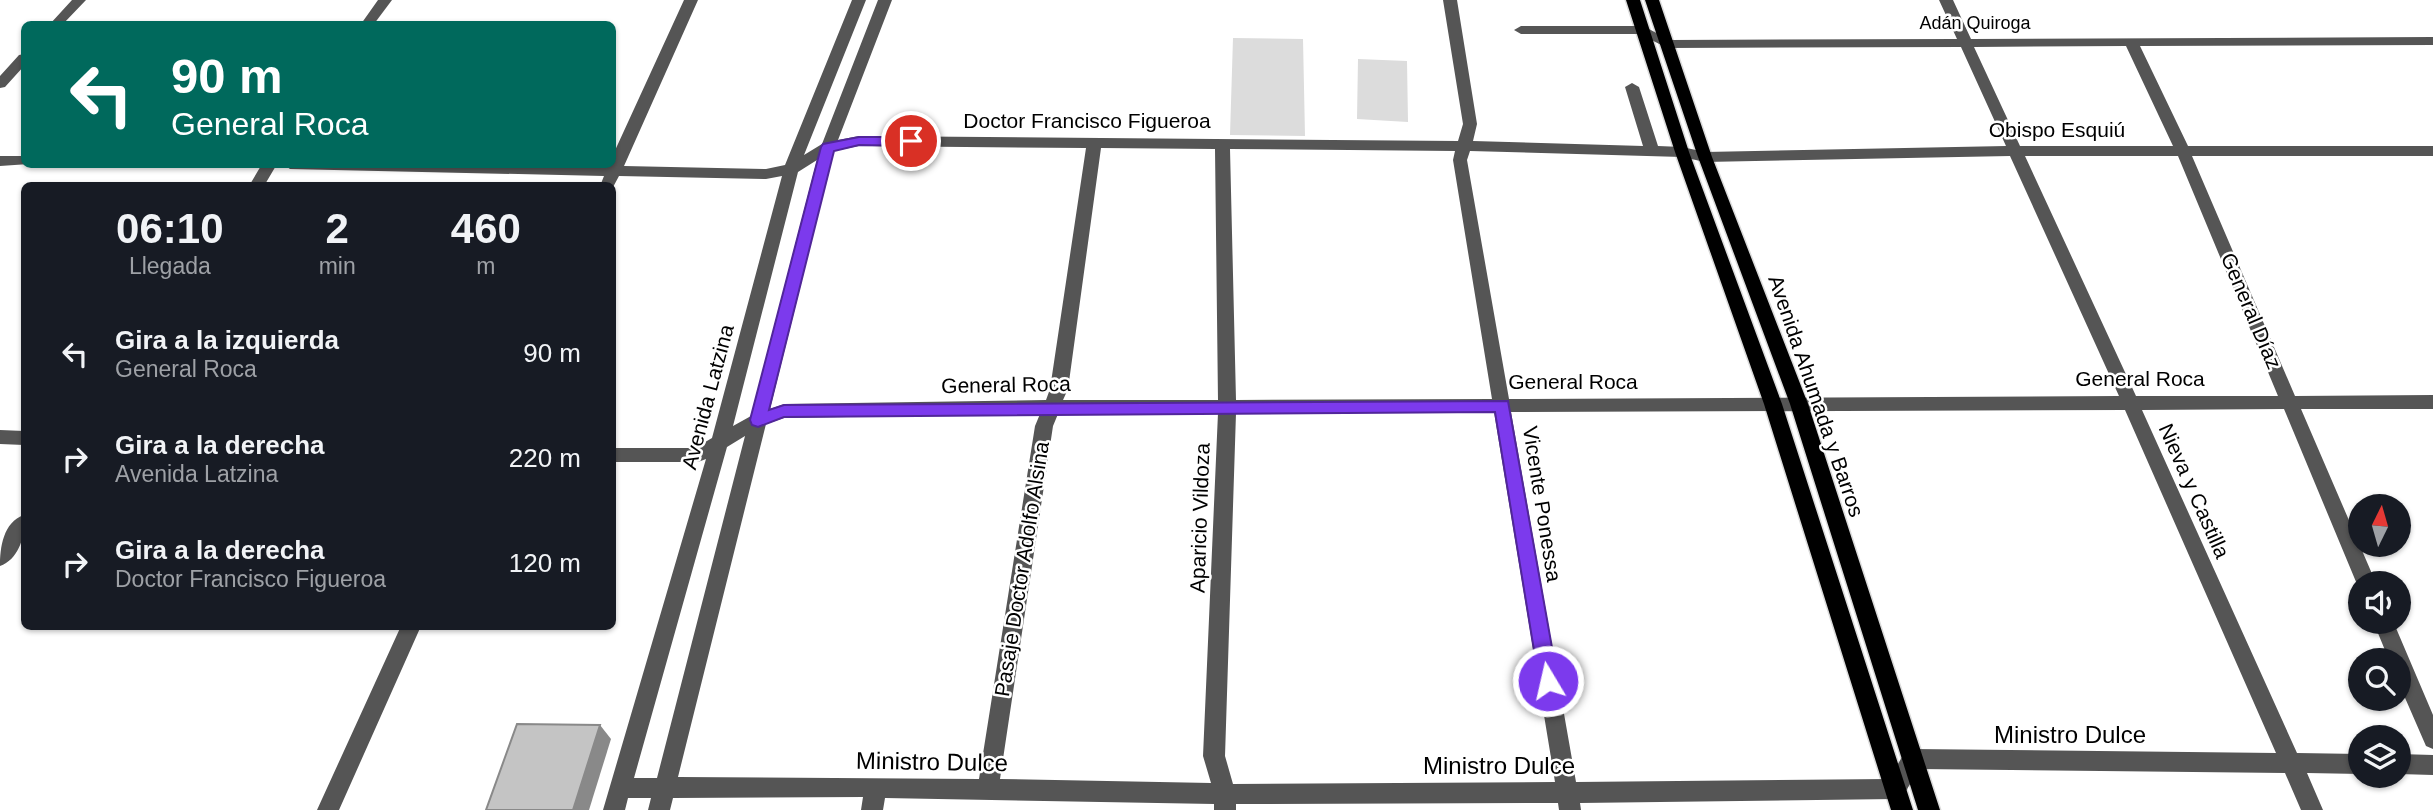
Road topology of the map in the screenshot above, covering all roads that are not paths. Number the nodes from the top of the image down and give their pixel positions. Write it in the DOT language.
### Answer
graph roads {
  1 [pos="79,0"];
  2 [pos="384,0"];
  3 [pos="691,0"];
  4 [pos="859,0"];
  5 [pos="885,0"];
  6 [pos="1450,0"];
  7 [pos="1633,0"];
  8 [pos="1652,0"];
  9 [pos="1946,0"];
  10 [pos="59,21"];
  11 [pos="370,21"];
  12 [pos="1521,30"];
  13 [pos="1643,30"];
  14 [pos="2433,41"];
  15 [pos="2131,42"];
  16 [pos="1965,43"];
  17 [pos="1667,44"];
  18 [pos="21,61"];
  19 [pos="0,83"];
  20 [pos="1632,87"];
  21 [pos="1094,142"];
  22 [pos="1222,143"];
  23 [pos="1464,146"];
  24 [pos="828,147"];
  25 [pos="1651,151"];
  26 [pos="2014,151"];
  27 [pos="2183,151"];
  28 [pos="2433,151"];
  29 [pos="1682,152"];
  30 [pos="1705,157"];
  31 [pos="0,161"];
  32 [pos="21,161"];
  33 [pos="616,166"];
  34 [pos="506,168"];
  35 [pos="791,169"];
  36 [pos="614,170"];
  37 [pos="609,182"];
  38 [pos="2130,402"];
  39 [pos="2289,402"];
  40 [pos="2433,402"];
  41 [pos="1773,404"];
  42 [pos="1799,404"];
  43 [pos="1502,405"];
  44 [pos="1051,407"];
  45 [pos="1227,407"];
  46 [pos="758,420"];
  47 [pos="0,437"];
  48 [pos="21,438"];
  49 [pos="720,441"];
  50 [pos="616,455"];
  51 [pos="21,527"];
  52 [pos="0,558"];
  53 [pos="2361,571"];
  54 [pos="409,630"];
  55 [pos="2411,688"];
  56 [pos="2433,739"];
  57 [pos="1913,760"];
  58 [pos="2289,763"];
  59 [pos="2348,764"];
  60 [pos="2411,764"];
  61 [pos="2433,765"];
  62 [pos="666,786"];
  63 [pos="876,787"];
  64 [pos="620,788"];
  65 [pos="1895,789"];
  66 [pos="988,790"];
  67 [pos="1568,801"];
  68 [pos="1225,802"];
  69 [pos="328,810"];
  70 [pos="614,810"];
  71 [pos="659,810"];
  72 [pos="872,810"];
  73 [pos="1902,810"];
  74 [pos="1929,810"];
  75 [pos="2312,810"];
  1 -- 10 [label="street"];
  2 -- 11 [label="street"];
  3 -- 33 [label="street"];
  4 -- 35 [label="street, Avenida Latzina"];
  5 -- 24 [label="street"];
  6 -- 23 [label="street, Vicente Ponessa"];
  7 -- 13 [label="main road, Avenida Ahumada y Barros"];
  8 -- 17 [label="main road, Avenida Ahumada y Barros"];
  9 -- 16 [label="street, Nieva y Castilla"];
  12 -- 13 [label="street"];
  13 -- 17 [label="street"];
  13 -- 29 [label="main road, Avenida Ahumada y Barros"];
  14 -- 15 [label="street, Adán Quiroga"];
  15 -- 16 [label="street, Adán Quiroga"];
  15 -- 27 [label="street, General Díaz"];
  16 -- 17 [label="street, Adán Quiroga"];
  16 -- 26 [label="street, Nieva y Castilla"];
  17 -- 30 [label="main road, Avenida Ahumada y Barros"];
  18 -- 19 [label="street"];
  20 -- 25 [label="street"];
  21 -- 22 [label="street, Doctor Francisco Figueroa"];
  21 -- 24 [label="street, Doctor Francisco Figueroa"];
  21 -- 44 [label="street, Pasaje Doctor Adolfo Alsina"];
  22 -- 23 [label="street, Doctor Francisco Figueroa"];
  22 -- 45 [label="street, Aparicio Vildoza"];
  23 -- 25 [label="street, Doctor Francisco Figueroa"];
  23 -- 43 [label="street, Vicente Ponessa"];
  24 -- 35 [label="street, Doctor Francisco Figueroa"];
  24 -- 46 [label="street"];
  25 -- 29 [label="street, Doctor Francisco Figueroa"];
  26 -- 27 [label="street, Obispo Esquiú"];
  26 -- 30 [label="street, Obispo Esquiú"];
  26 -- 38 [label="street, Nieva y Castilla"];
  27 -- 28 [label="street, Obispo Esquiú"];
  27 -- 39 [label="street, General Díaz"];
  29 -- 30 [label="street, Obispo Esquiú"];
  29 -- 41 [label="main road, Avenida Ahumada y Barros"];
  30 -- 42 [label="main road, Avenida Ahumada y Barros"];
  31 -- 32 [label="street"];
  34 -- 36 [label="street, Doctor Francisco Figueroa"];
  35 -- 36 [label="street, Doctor Francisco Figueroa"];
  35 -- 49 [label="street, Avenida Latzina"];
  36 -- 37 [label="street"];
  38 -- 39 [label="street, General Roca"];
  38 -- 42 [label="street, General Roca"];
  38 -- 58 [label="street, Nieva y Castilla"];
  39 -- 40 [label="street, General Roca"];
  39 -- 53 [label="street, General Díaz"];
  41 -- 42 [label="street, General Roca"];
  41 -- 43 [label="street, General Roca"];
  41 -- 65 [label="main road, Avenida Ahumada y Barros"];
  42 -- 57 [label="main road, Avenida Ahumada y Barros"];
  43 -- 45 [label="street, General Roca"];
  43 -- 67 [label="street, Vicente Ponessa"];
  44 -- 45 [label="street, General Roca"];
  44 -- 46 [label="street, General Roca"];
  44 -- 66 [label="street, Pasaje Doctor Adolfo Alsina"];
  45 -- 68 [label="street, Aparicio Vildoza"];
  46 -- 49 [label="street, General Roca"];
  46 -- 62 [label="street"];
  47 -- 48 [label="street"];
  49 -- 50 [label="street, General Roca"];
  49 -- 64 [label="street, Avenida Latzina"];
  51 -- 52 [label="street"];
  54 -- 69 [label="street"];
  55 -- 56 [label="street"];
  57 -- 58 [label="street, Ministro Dulce"];
  57 -- 65 [label="street"];
  57 -- 74 [label="main road, Avenida Ahumada y Barros"];
  58 -- 59 [label="street, Ministro Dulce"];
  58 -- 75 [label="street, Nieva y Castilla"];
  60 -- 61 [label="street"];
  62 -- 63 [label="street, Ministro Dulce"];
  62 -- 64 [label="street, Ministro Dulce"];
  62 -- 71 [label="street"];
  63 -- 66 [label="street, Ministro Dulce"];
  63 -- 72 [label="street"];
  64 -- 70 [label="street, Avenida Latzina"];
  65 -- 67 [label="street, Ministro Dulce"];
  65 -- 73 [label="main road, Avenida Ahumada y Barros"];
  66 -- 68 [label="street, Ministro Dulce"];
  67 -- 68 [label="street, Ministro Dulce"];
}
